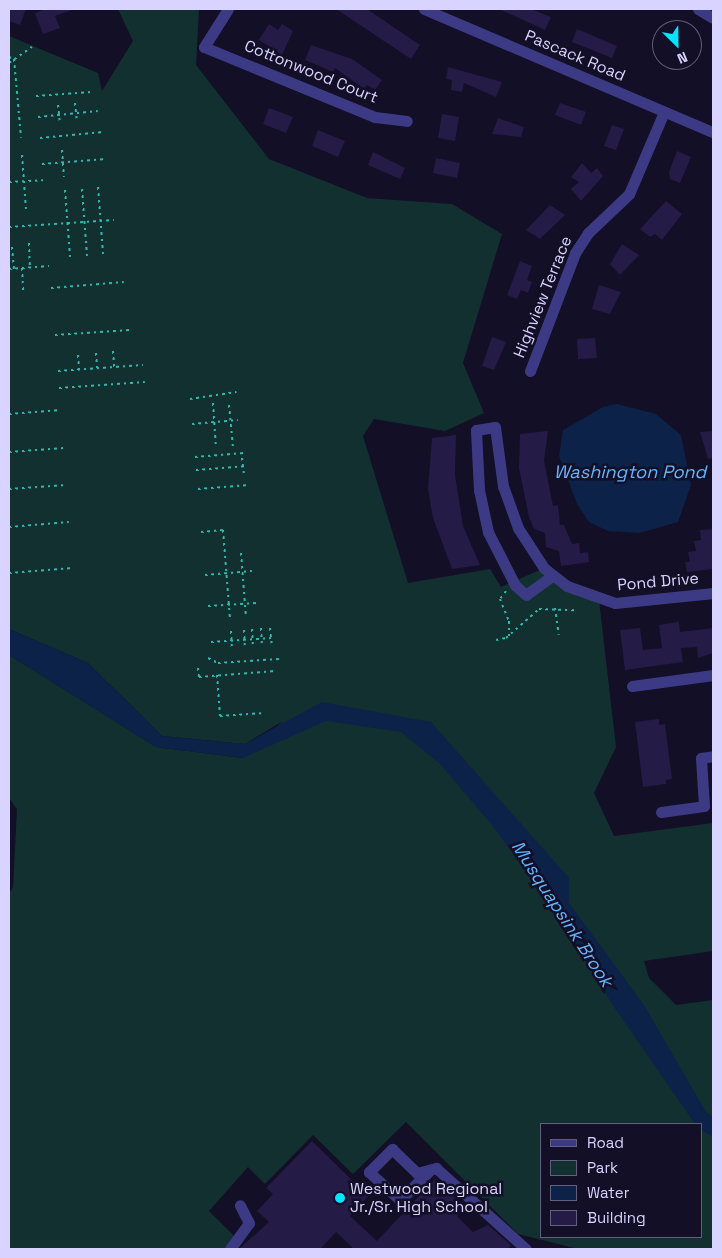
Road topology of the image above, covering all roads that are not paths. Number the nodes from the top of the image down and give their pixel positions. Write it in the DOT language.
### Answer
graph roads {
  1 [pos="228,9"];
  2 [pos="424,9"];
  3 [pos="698,9"];
  4 [pos="713,18"];
  5 [pos="664,112"];
  6 [pos="407,121"];
  7 [pos="713,132"];
  8 [pos="530,372"];
  9 [pos="552,576"];
  10 [pos="713,593"];
  11 [pos="713,675"];
  12 [pos="632,686"];
  13 [pos="713,756"];
  14 [pos="661,812"];
  15 [pos="429,1171"];
  16 [pos="240,1205"];
  17 [pos="230,1249"];
  18 [pos="526,1249"];
  1 -- 6 [label="street, Cottonwood Court"];
  2 -- 5 [label="street, Pascack Road"];
  3 -- 4 [label="street"];
  5 -- 7 [label="street, Pascack Road"];
  5 -- 8 [label="street, Highview Terrace"];
  9 -- 9 [label="street, Pond Drive"];
  9 -- 10 [label="street, Pond Drive"];
  11 -- 12 [label="street"];
  13 -- 14 [label="street"];
  15 -- 15 [label="street"];
  15 -- 18 [label="street"];
  16 -- 17 [label="street"];
}
